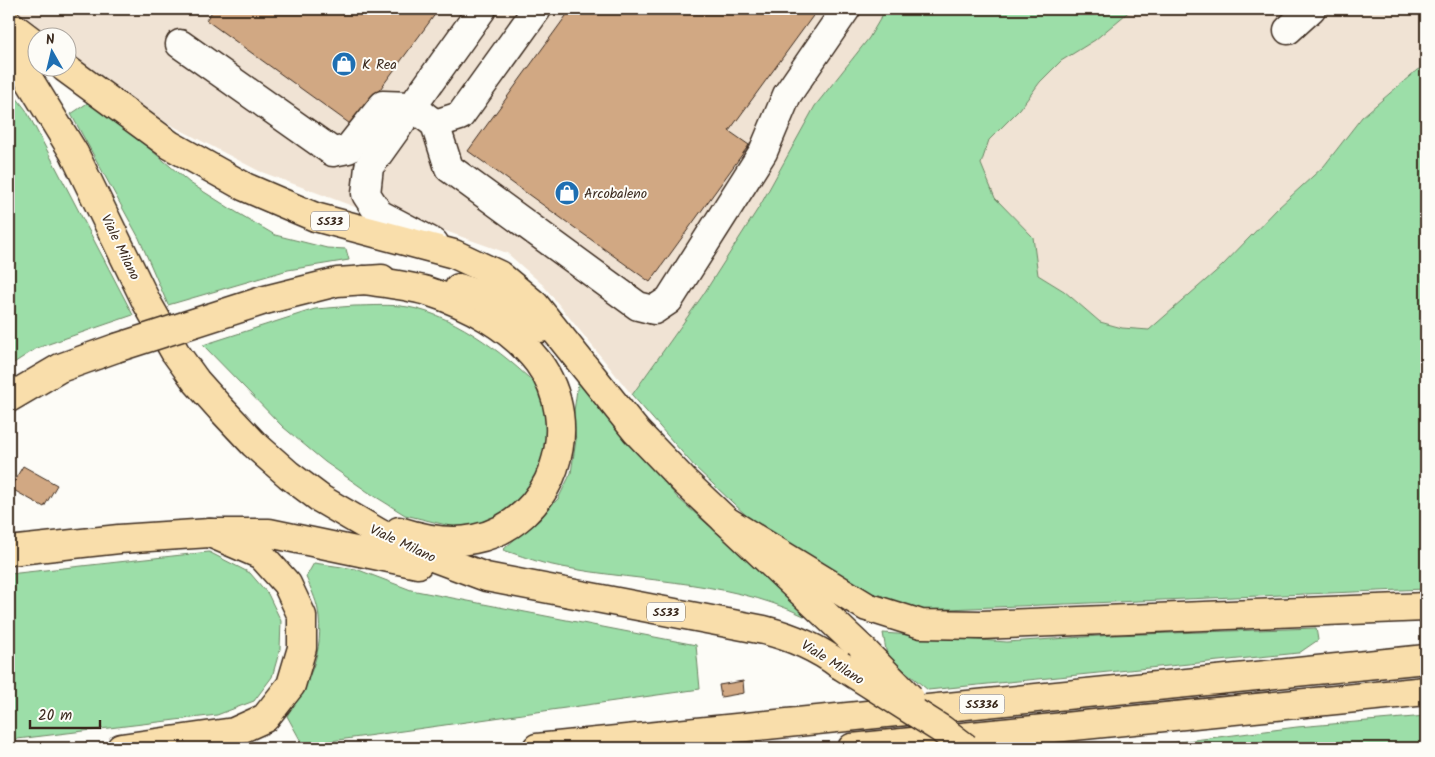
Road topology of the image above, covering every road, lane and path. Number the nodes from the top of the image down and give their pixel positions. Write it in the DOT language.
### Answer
graph roads {
  1 [pos="482,9"];
  2 [pos="537,9"];
  3 [pos="846,9"];
  4 [pos="1311,9"];
  5 [pos="9,24"];
  6 [pos="1288,30"];
  7 [pos="28,38"];
  8 [pos="180,44"];
  9 [pos="9,47"];
  10 [pos="9,68"];
  11 [pos="78,78"];
  12 [pos="411,106"];
  13 [pos="46,108"];
  14 [pos="435,124"];
  15 [pos="454,254"];
  16 [pos="363,280"];
  17 [pos="587,370"];
  18 [pos="9,398"];
  19 [pos="346,514"];
  20 [pos="725,520"];
  21 [pos="210,533"];
  22 [pos="9,551"];
  23 [pos="486,577"];
  24 [pos="1426,608"];
  25 [pos="1426,659"];
  26 [pos="1426,691"];
  27 [pos="941,729"];
  28 [pos="121,748"];
  29 [pos="537,748"];
  30 [pos="852,748"];
  31 [pos="966,748"];
  1 -- 12 [label="lane"];
  2 -- 14 [label="lane"];
  3 -- 14 [label="lane"];
  4 -- 6 [label="lane"];
  5 -- 7 [label="main road"];
  8 -- 12 [label="lane"];
  9 -- 13 [label="main road, Viale Milano"];
  10 -- 13 [label="main road, Viale Milano / SS33"];
  11 -- 15 [label="main road, Viale Milano / SS33"];
  12 -- 14 [label="lane"];
  12 -- 15 [label="lane"];
  13 -- 19 [label="main road, Viale Milano / SS33"];
  15 -- 17 [label="main road, Viale Milano / SS33"];
  16 -- 17 [label="main road"];
  16 -- 18 [label="main road, bridge"];
  16 -- 19 [label="main road"];
  17 -- 20 [label="main road, Viale Milano / SS33"];
  19 -- 23 [label="main road, Viale Milano / SS33"];
  20 -- 24 [label="main road"];
  20 -- 27 [label="main road, Viale Milano / SS33, bridge"];
  21 -- 22 [label="main road"];
  21 -- 23 [label="main road"];
  21 -- 28 [label="main road"];
  23 -- 27 [label="main road, Viale Milano / SS33, bridge"];
  25 -- 29 [label="main road, SS336"];
  26 -- 30 [label="main road, SS336"];
  27 -- 31 [label="main road, Viale Milano / SS33, bridge"];
}
